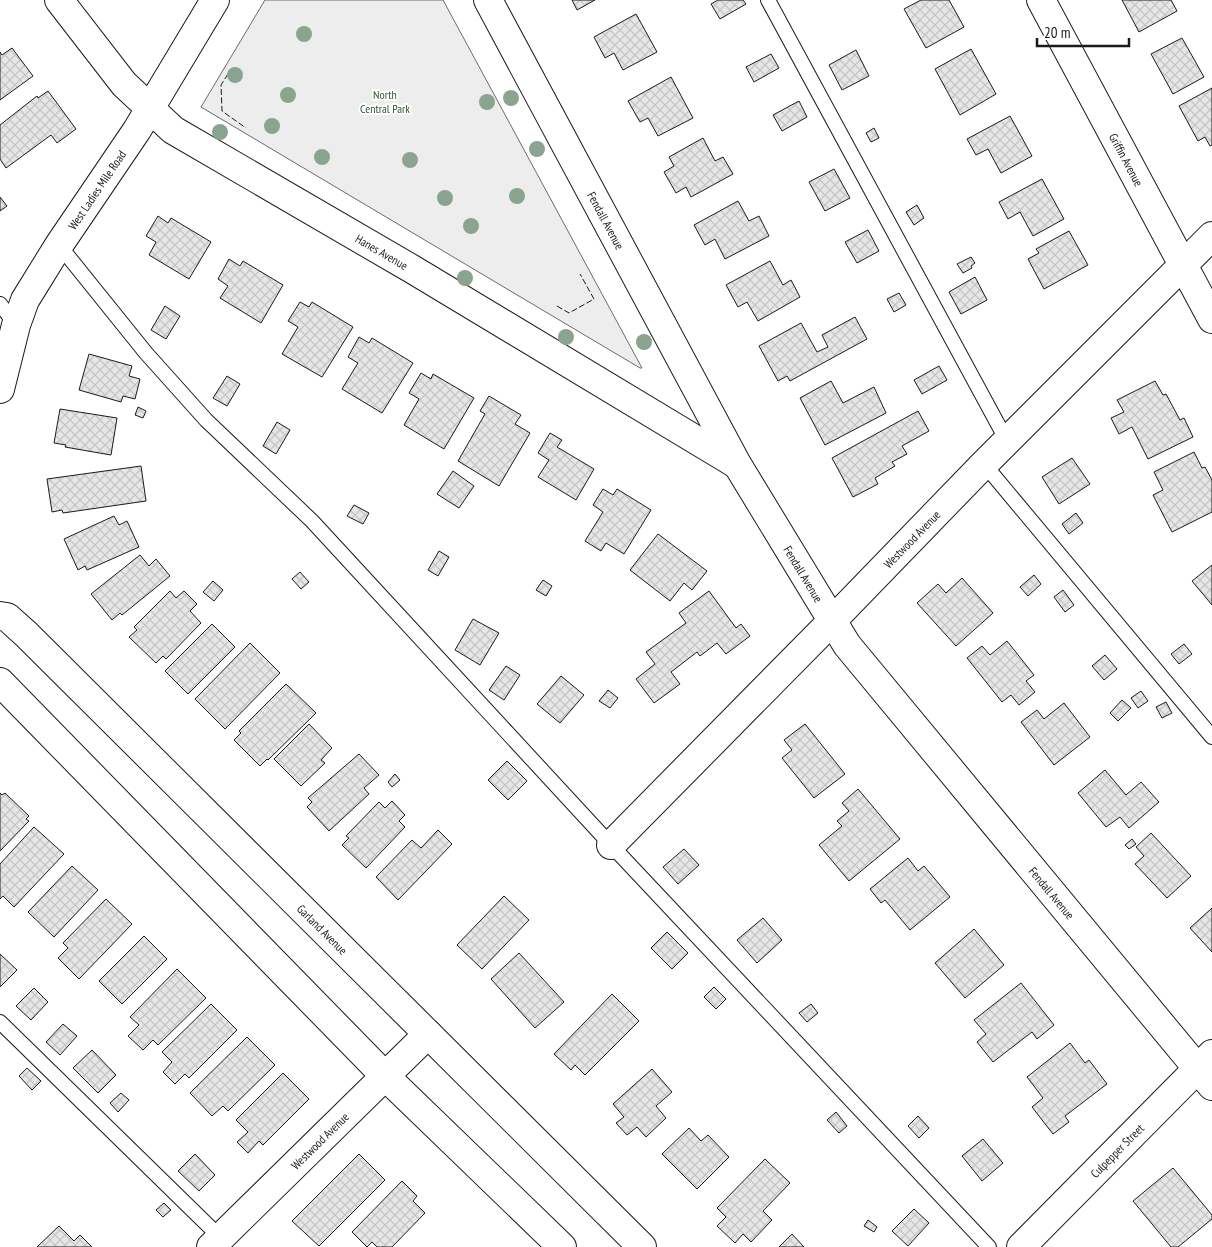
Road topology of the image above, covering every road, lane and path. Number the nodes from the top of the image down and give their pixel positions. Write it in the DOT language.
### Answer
graph roads {
  1 [pos="59,0"];
  2 [pos="215,0"];
  3 [pos="488,0"];
  4 [pos="768,0"];
  5 [pos="1041,0"];
  6 [pos="150,109"];
  7 [pos="1212,236"];
  8 [pos="59,245"];
  9 [pos="1184,264"];
  10 [pos="8,314"];
  11 [pos="1212,319"];
  12 [pos="0,389"];
  13 [pos="1007,441"];
  14 [pos="738,464"];
  15 [pos="984,464"];
  16 [pos="0,616"];
  17 [pos="832,621"];
  18 [pos="0,682"];
  19 [pos="1212,737"];
  20 [pos="611,844"];
  21 [pos="0,1022"];
  22 [pos="428,1034"];
  23 [pos="1207,1070"];
  24 [pos="385,1076"];
  25 [pos="220,1244"];
  26 [pos="562,1247"];
  27 [pos="642,1247"];
  28 [pos="989,1247"];
  29 [pos="1021,1247"];
  1 -- 6 [label="street, Hanes Avenue"];
  2 -- 6 [label="street, West Ladies Mile Road"];
  3 -- 14 [label="street, Fendall Avenue"];
  4 -- 13 [label="lane"];
  5 -- 9 [label="street, Griffin Avenue"];
  6 -- 8 [label="street, West Ladies Mile Road"];
  6 -- 14 [label="street, Hanes Avenue"];
  7 -- 9 [label="street, Westwood Avenue"];
  8 -- 10 [label="street, West Ladies Mile Road"];
  8 -- 20 [label="lane"];
  9 -- 11 [label="street, Griffin Avenue"];
  9 -- 13 [label="street, Westwood Avenue"];
  10 -- 12 [label="street, West Ladies Mile Road"];
  13 -- 15 [label="street, Westwood Avenue"];
  14 -- 17 [label="street, Fendall Avenue"];
  15 -- 17 [label="street, Westwood Avenue"];
  15 -- 19 [label="lane"];
  16 -- 22 [label="street, Garland Avenue"];
  17 -- 20 [label="street, Westwood Avenue"];
  17 -- 23 [label="street, Fendall Avenue"];
  18 -- 24 [label="street"];
  20 -- 28 [label="lane"];
  21 -- 25 [label="lane"];
  22 -- 24 [label="street, Westwood Avenue"];
  22 -- 27 [label="street, Garland Avenue"];
  23 -- 29 [label="street, Culpepper Street"];
  24 -- 25 [label="street, Westwood Avenue"];
  24 -- 26 [label="street"];
}
